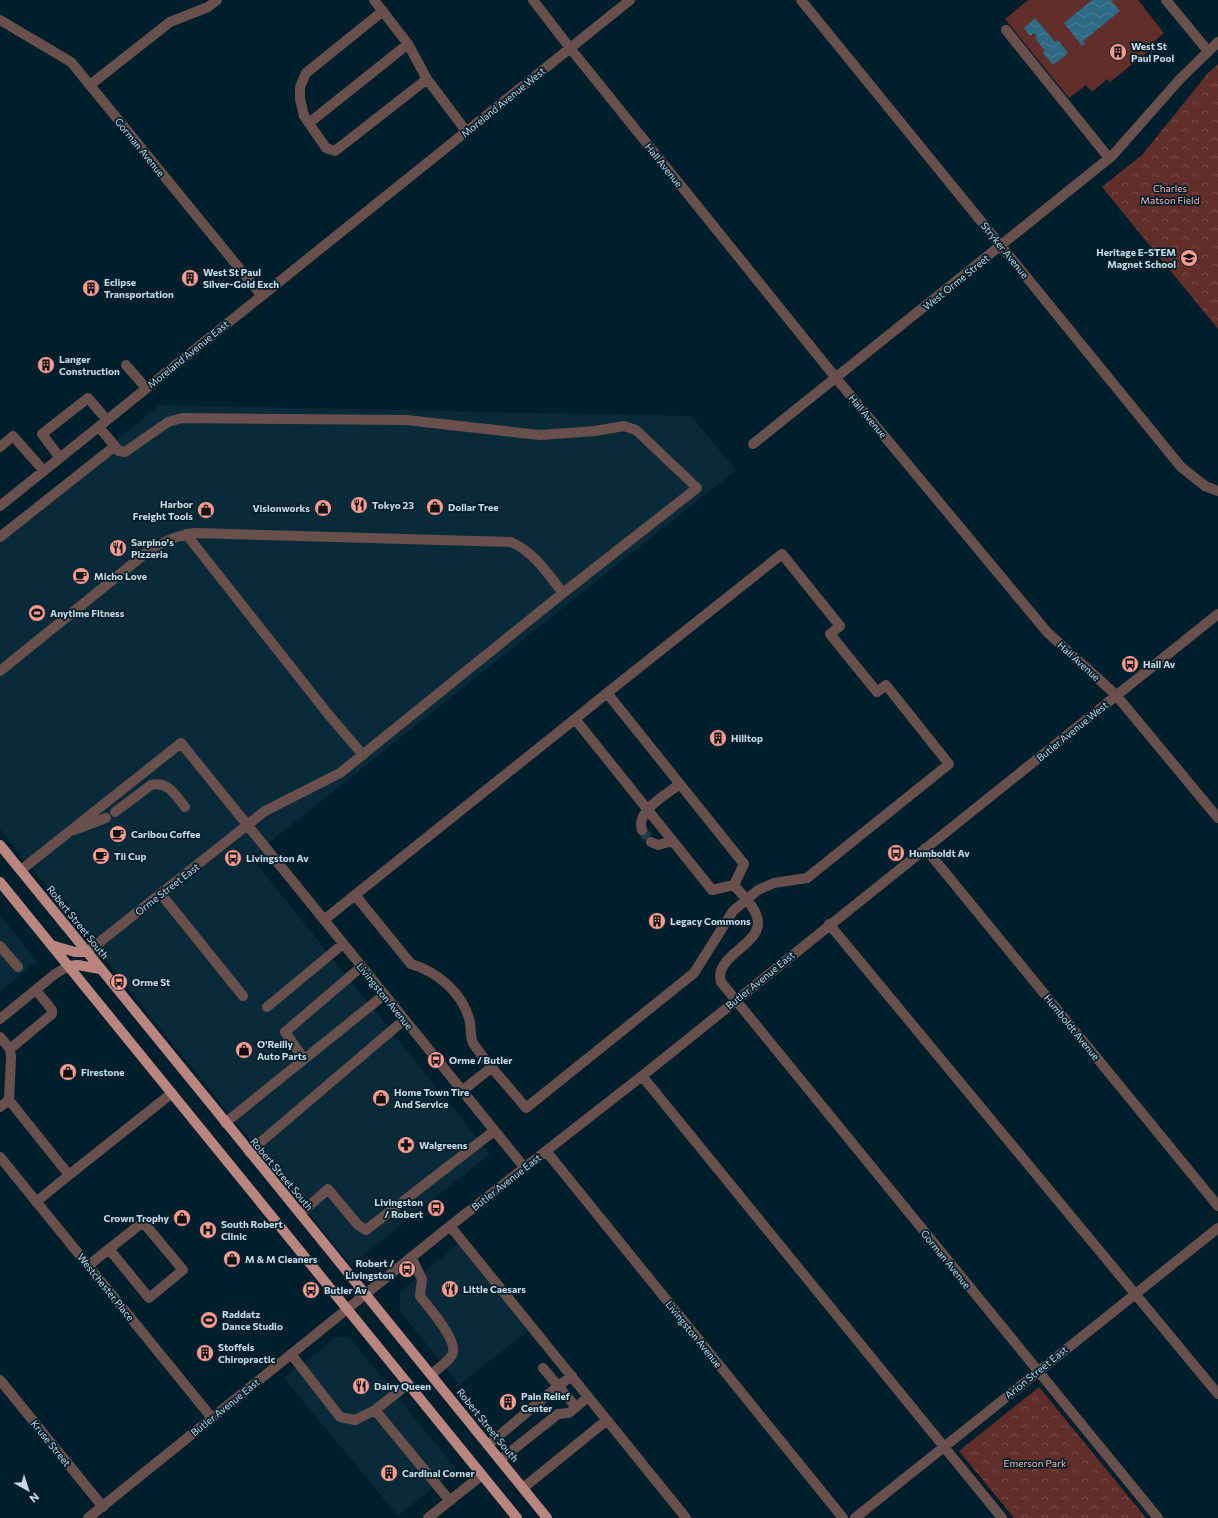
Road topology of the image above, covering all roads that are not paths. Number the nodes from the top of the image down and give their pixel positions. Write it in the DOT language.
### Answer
graph roads {
  1 [pos="217,0"];
  2 [pos="374,0"];
  3 [pos="533,0"];
  4 [pos="630,0"];
  5 [pos="801,0"];
  6 [pos="1166,0"];
  7 [pos="383,11"];
  8 [pos="0,20"];
  9 [pos="1006,30"];
  10 [pos="1218,42"];
  11 [pos="408,44"];
  12 [pos="570,48"];
  13 [pos="1208,52"];
  14 [pos="427,79"];
  15 [pos="90,85"];
  16 [pos="309,123"];
  17 [pos="466,131"];
  18 [pos="1109,158"];
  19 [pos="377,203"];
  20 [pos="1001,245"];
  21 [pos="262,296"];
  22 [pos="126,365"];
  23 [pos="836,378"];
  24 [pos="146,388"];
  25 [pos="103,423"];
  26 [pos="753,444"];
  27 [pos="0,446"];
  28 [pos="115,446"];
  29 [pos="60,458"];
  30 [pos="44,471"];
  31 [pos="1218,491"];
  32 [pos="0,506"];
  33 [pos="186,534"];
  34 [pos="0,538"];
  35 [pos="563,593"];
  36 [pos="1218,614"];
  37 [pos="0,671"];
  38 [pos="607,692"];
  39 [pos="1116,695"];
  40 [pos="575,719"];
  41 [pos="363,755"];
  42 [pos="680,784"];
  43 [pos="185,807"];
  44 [pos="648,810"];
  45 [pos="1218,818"];
  46 [pos="247,826"];
  47 [pos="642,830"];
  48 [pos="69,831"];
  49 [pos="673,841"];
  50 [pos="651,842"];
  51 [pos="0,845"];
  52 [pos="925,848"];
  53 [pos="21,870"];
  54 [pos="0,882"];
  55 [pos="734,885"];
  56 [pos="161,894"];
  57 [pos="355,895"];
  58 [pos="746,900"];
  59 [pos="324,920"];
  60 [pos="829,924"];
  61 [pos="342,944"];
  62 [pos="51,945"];
  63 [pos="0,946"];
  64 [pos="87,952"];
  65 [pos="68,966"];
  66 [pos="18,967"];
  67 [pos="361,967"];
  68 [pos="100,969"];
  69 [pos="36,990"];
  70 [pos="384,994"];
  71 [pos="242,996"];
  72 [pos="735,1000"];
  73 [pos="267,1007"];
  74 [pos="0,1019"];
  75 [pos="404,1020"];
  76 [pos="0,1037"];
  77 [pos="10,1048"];
  78 [pos="304,1059"];
  79 [pos="492,1067"];
  80 [pos="642,1076"];
  81 [pos="462,1091"];
  82 [pos="172,1093"];
  83 [pos="9,1100"];
  84 [pos="0,1107"];
  85 [pos="225,1123"];
  86 [pos="494,1131"];
  87 [pos="546,1151"];
  88 [pos="249,1152"];
  89 [pos="0,1157"];
  90 [pos="524,1167"];
  91 [pos="69,1175"];
  92 [pos="36,1202"];
  93 [pos="1218,1206"];
  94 [pos="300,1214"];
  95 [pos="450,1226"];
  96 [pos="1218,1228"];
  97 [pos="109,1249"];
  98 [pos="411,1257"];
  99 [pos="89,1265"];
  100 [pos="366,1293"];
  101 [pos="1135,1294"];
  102 [pos="347,1309"];
  103 [pos="291,1354"];
  104 [pos="543,1368"];
  105 [pos="1038,1371"];
  106 [pos="432,1374"];
  107 [pos="572,1376"];
  108 [pos="0,1380"];
  109 [pos="408,1384"];
  110 [pos="558,1386"];
  111 [pos="1218,1394"];
  112 [pos="588,1397"];
  113 [pos="576,1407"];
  114 [pos="375,1410"];
  115 [pos="212,1418"];
  116 [pos="607,1420"];
  117 [pos="488,1445"];
  118 [pos="944,1447"];
  119 [pos="500,1460"];
  120 [pos="482,1475"];
  121 [pos="523,1488"];
  122 [pos="450,1501"];
  123 [pos="102,1507"];
  124 [pos="88,1518"];
  125 [pos="428,1518"];
  126 [pos="517,1518"];
  127 [pos="547,1518"];
  128 [pos="686,1518"];
  129 [pos="843,1518"];
  130 [pos="855,1518"];
  131 [pos="1002,1518"];
  132 [pos="1158,1518"];
  1 -- 15 [label="street"];
  2 -- 7 [label="street"];
  3 -- 12 [label="street, Hall Avenue"];
  4 -- 12 [label="street, Moreland Avenue West"];
  5 -- 20 [label="street, Stryker Avenue"];
  6 -- 13 [label="street"];
  7 -- 11 [label="street"];
  7 -- 16 [label="street"];
  8 -- 15 [label="street, Gorman Avenue"];
  9 -- 18 [label="street"];
  10 -- 13 [label="street, West Orme Street"];
  11 -- 14 [label="street"];
  11 -- 16 [label="street"];
  12 -- 17 [label="street, Moreland Avenue West"];
  12 -- 23 [label="street, Hall Avenue"];
  13 -- 18 [label="street, West Orme Street"];
  14 -- 16 [label="street"];
  14 -- 17 [label="street"];
  15 -- 21 [label="street, Gorman Avenue"];
  17 -- 19 [label="street, Moreland Avenue West"];
  18 -- 20 [label="street, West Orme Street"];
  19 -- 21 [label="street, Moreland Avenue East"];
  20 -- 23 [label="street, West Orme Street"];
  20 -- 31 [label="street, Stryker Avenue"];
  21 -- 24 [label="street, Moreland Avenue East"];
  22 -- 24 [label="street"];
  23 -- 26 [label="street, West Orme Street"];
  23 -- 39 [label="street, Hall Avenue"];
  24 -- 25 [label="street, Moreland Avenue East"];
  25 -- 28 [label="street"];
  25 -- 29 [label="street, Moreland Avenue East"];
  25 -- 29 [label="street"];
  27 -- 30 [label="street"];
  28 -- 34 [label="street"];
  28 -- 35 [label="street, Orme Street East"];
  29 -- 30 [label="street, Moreland Avenue East"];
  30 -- 32 [label="street, Moreland Avenue East"];
  33 -- 35 [label="street"];
  33 -- 37 [label="street"];
  33 -- 41 [label="street"];
  35 -- 41 [label="street, Orme Street East"];
  36 -- 39 [label="street, Butler Avenue West"];
  38 -- 40 [label="street"];
  38 -- 42 [label="street"];
  38 -- 58 [label="street"];
  39 -- 45 [label="street, Hall Avenue"];
  39 -- 52 [label="street, Butler Avenue West"];
  40 -- 44 [label="street"];
  40 -- 57 [label="street"];
  41 -- 46 [label="street, Orme Street East"];
  42 -- 44 [label="street"];
  42 -- 55 [label="street"];
  43 -- 48 [label="street"];
  44 -- 47 [label="street"];
  44 -- 49 [label="street"];
  46 -- 48 [label="street, Livingston Avenue"];
  46 -- 56 [label="street, Orme Street East"];
  46 -- 59 [label="street, Livingston Avenue"];
  48 -- 53 [label="street"];
  49 -- 50 [label="street"];
  49 -- 55 [label="street"];
  51 -- 53 [label="main road, Robert Street South"];
  52 -- 60 [label="street, Butler Avenue East"];
  52 -- 93 [label="street, Humboldt Avenue"];
  53 -- 64 [label="main road, Robert Street South"];
  54 -- 62 [label="main road"];
  55 -- 58 [label="street"];
  56 -- 64 [label="street, Orme Street East"];
  56 -- 71 [label="street"];
  57 -- 59 [label="street"];
  57 -- 79 [label="street"];
  58 -- 72 [label="street, Gorman Avenue"];
  58 -- 79 [label="street"];
  59 -- 61 [label="street, Livingston Avenue"];
  60 -- 72 [label="street, Butler Avenue East"];
  60 -- 101 [label="street"];
  61 -- 67 [label="street, Livingston Avenue"];
  61 -- 73 [label="street"];
  62 -- 64 [label="main road"];
  62 -- 65 [label="main road"];
  63 -- 66 [label="street"];
  64 -- 68 [label="main road, Robert Street South"];
  65 -- 68 [label="main road"];
  65 -- 69 [label="street"];
  65 -- 82 [label="main road"];
  67 -- 70 [label="street, Livingston Avenue"];
  67 -- 78 [label="street"];
  68 -- 85 [label="main road, Robert Street South"];
  69 -- 74 [label="street"];
  69 -- 77 [label="street"];
  70 -- 75 [label="street, Livingston Avenue"];
  70 -- 78 [label="street"];
  72 -- 80 [label="street, Butler Avenue East"];
  72 -- 105 [label="street, Gorman Avenue"];
  75 -- 81 [label="street, Livingston Avenue"];
  75 -- 88 [label="street"];
  76 -- 77 [label="street"];
  77 -- 83 [label="street"];
  78 -- 85 [label="street"];
  79 -- 81 [label="street"];
  80 -- 87 [label="street, Butler Avenue East"];
  80 -- 118 [label="street"];
  81 -- 86 [label="street, Livingston Avenue"];
  82 -- 91 [label="street"];
  82 -- 102 [label="main road"];
  83 -- 84 [label="street"];
  83 -- 91 [label="street"];
  85 -- 88 [label="main road, Robert Street South"];
  86 -- 90 [label="street, Livingston Avenue"];
  86 -- 94 [label="street"];
  87 -- 90 [label="street, Butler Avenue East"];
  87 -- 129 [label="street, Livingston Avenue"];
  88 -- 94 [label="main road, Robert Street South"];
  89 -- 92 [label="street, Westchester Place"];
  90 -- 95 [label="street, Butler Avenue East"];
  91 -- 92 [label="street"];
  92 -- 99 [label="street, Westchester Place"];
  94 -- 100 [label="main road, Robert Street South"];
  95 -- 98 [label="street, Butler Avenue East"];
  95 -- 107 [label="street"];
  96 -- 101 [label="street, Arion Street East"];
  97 -- 97 [label="street"];
  97 -- 99 [label="street"];
  98 -- 100 [label="street, Butler Avenue East"];
  98 -- 106 [label="street"];
  99 -- 115 [label="street, Westchester Place"];
  100 -- 102 [label="street, Butler Avenue East"];
  100 -- 106 [label="main road, Robert Street South"];
  101 -- 105 [label="street, Arion Street East"];
  101 -- 111 [label="street"];
  102 -- 103 [label="street, Butler Avenue East"];
  102 -- 109 [label="main road"];
  103 -- 114 [label="street"];
  103 -- 115 [label="street, Butler Avenue East"];
  104 -- 110 [label="street"];
  105 -- 118 [label="street, Arion Street East"];
  105 -- 132 [label="street, Gorman Avenue"];
  106 -- 117 [label="main road, Robert Street South"];
  107 -- 110 [label="street"];
  107 -- 112 [label="street"];
  108 -- 123 [label="street, Kruse Street"];
  109 -- 114 [label="street"];
  109 -- 120 [label="main road"];
  110 -- 113 [label="street"];
  110 -- 117 [label="street"];
  112 -- 113 [label="street"];
  112 -- 116 [label="street"];
  113 -- 119 [label="street"];
  114 -- 122 [label="street"];
  115 -- 123 [label="street, Butler Avenue East"];
  116 -- 121 [label="street"];
  116 -- 128 [label="street"];
  117 -- 119 [label="main road, Robert Street South"];
  118 -- 130 [label="street, Arion Street East"];
  118 -- 131 [label="street"];
  119 -- 121 [label="main road, Robert Street South"];
  120 -- 122 [label="street"];
  120 -- 126 [label="main road"];
  121 -- 127 [label="main road, Robert Street South"];
  122 -- 125 [label="street"];
  123 -- 124 [label="street, Butler Avenue East"];
}
